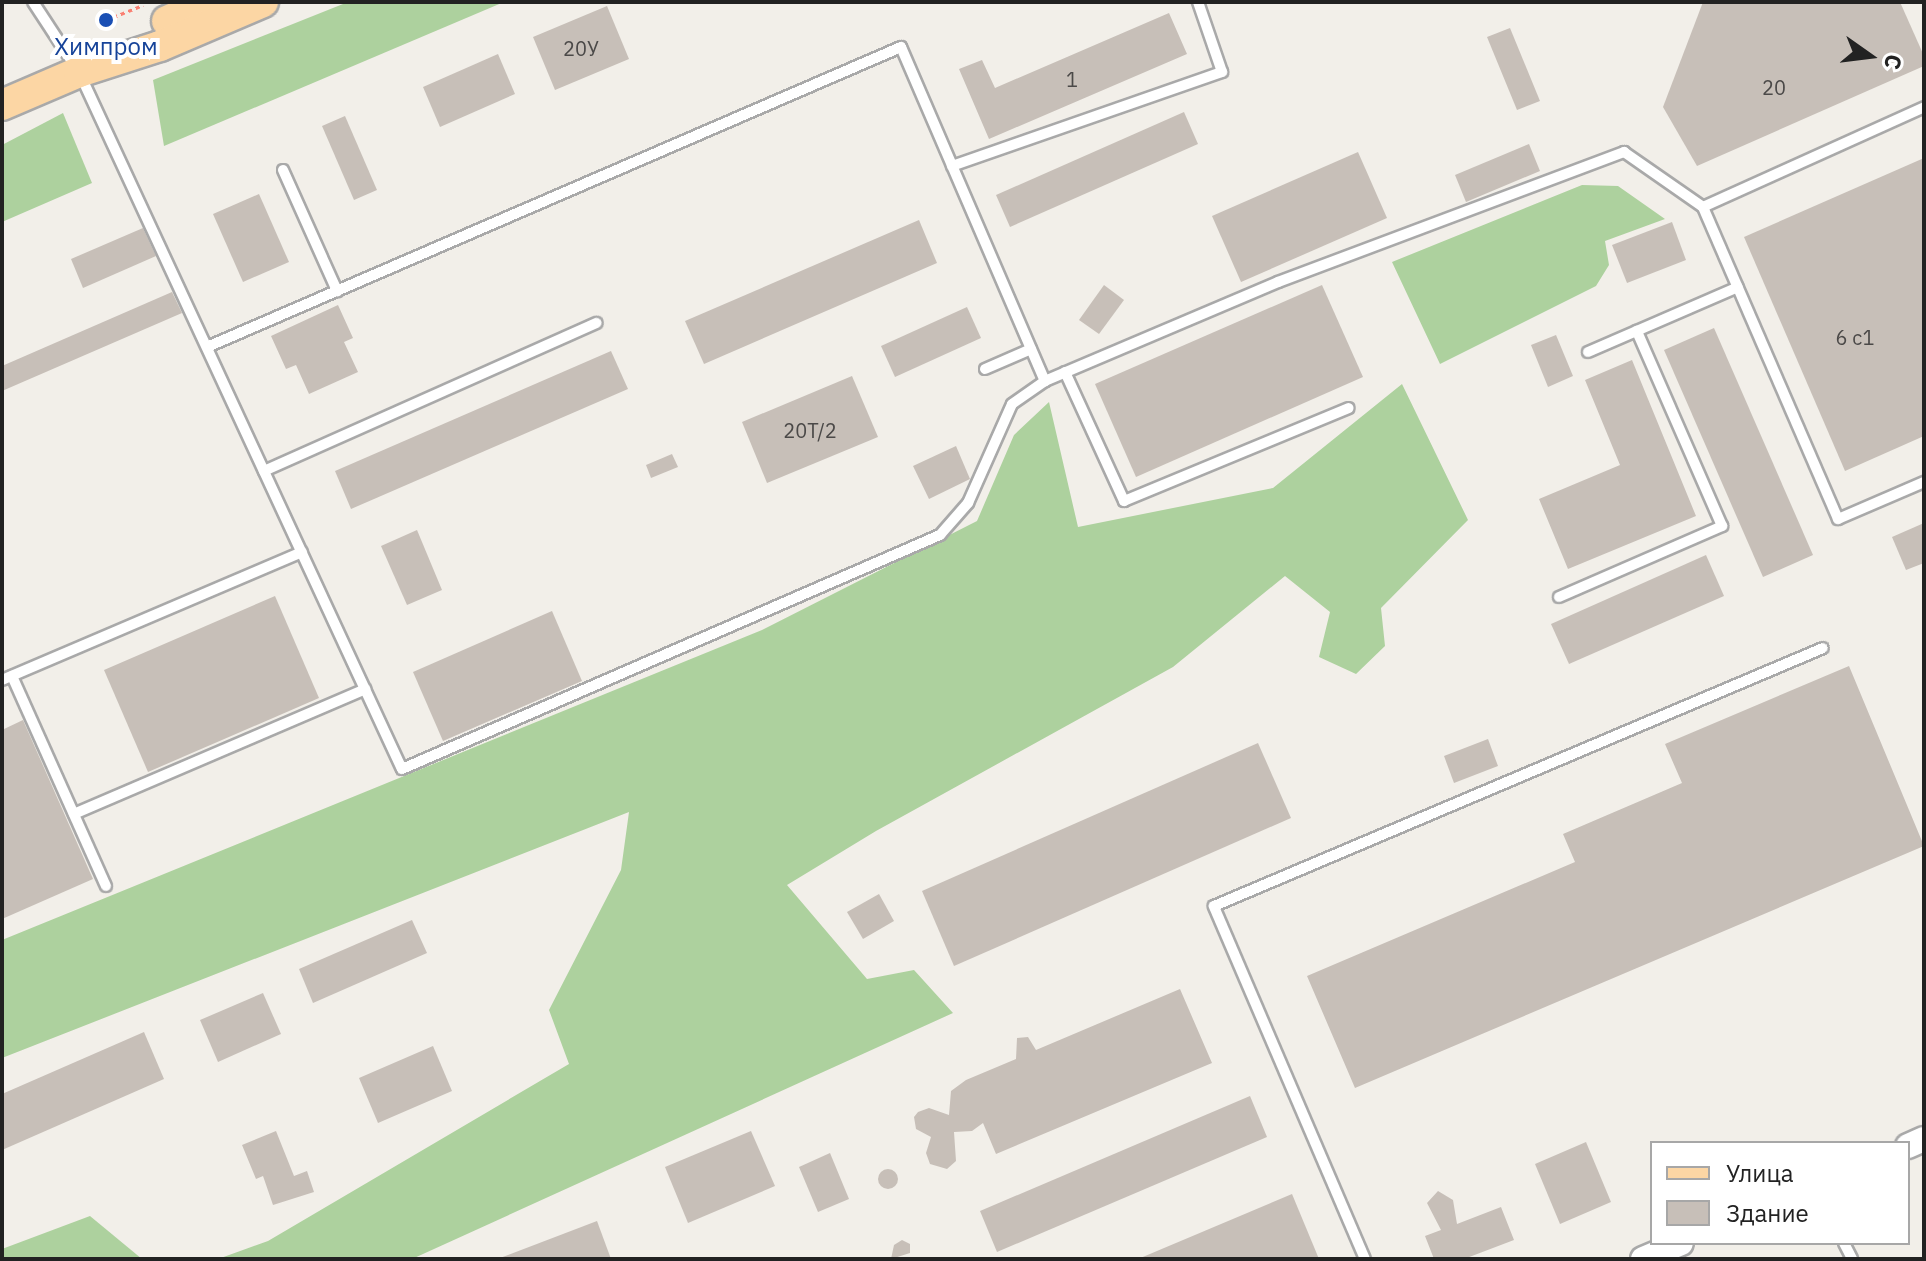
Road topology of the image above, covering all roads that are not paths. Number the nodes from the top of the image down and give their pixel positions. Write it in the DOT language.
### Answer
graph roads {
  1 [pos="33,2"];
  2 [pos="210,2"];
  3 [pos="263,2"];
  4 [pos="1198,2"];
  5 [pos="79,72"];
  6 [pos="2,105"];
  7 [pos="1924,107"];
  8 [pos="952,166"];
  9 [pos="283,170"];
  10 [pos="1703,207"];
  11 [pos="1738,287"];
  12 [pos="337,291"];
  13 [pos="597,323"];
  14 [pos="1637,331"];
  15 [pos="207,347"];
  16 [pos="1031,349"];
  17 [pos="1588,352"];
  18 [pos="985,369"];
  19 [pos="1065,372"];
  20 [pos="1045,381"];
  21 [pos="1349,408"];
  22 [pos="264,471"];
  23 [pos="1924,482"];
  24 [pos="302,552"];
  25 [pos="1559,597"];
  26 [pos="1823,648"];
  27 [pos="7,678"];
  28 [pos="365,689"];
  29 [pos="74,814"];
  30 [pos="106,886"];
  31 [pos="1676,1245"];
  32 [pos="1365,1259"];
  33 [pos="1643,1259"];
  1 -- 5 [label="lane"];
  2 -- 5 [label="main road"];
  3 -- 5 [label="main road"];
  4 -- 8 [label="lane"];
  5 -- 6 [label="main road"];
  5 -- 15 [label="lane"];
  7 -- 10 [label="lane"];
  8 -- 12 [label="lane"];
  8 -- 16 [label="lane"];
  9 -- 12 [label="lane"];
  10 -- 11 [label="lane"];
  10 -- 19 [label="lane"];
  11 -- 14 [label="lane"];
  11 -- 23 [label="lane"];
  12 -- 15 [label="lane"];
  13 -- 22 [label="lane"];
  14 -- 17 [label="lane"];
  14 -- 25 [label="lane"];
  15 -- 22 [label="lane"];
  16 -- 18 [label="lane"];
  16 -- 20 [label="lane"];
  19 -- 20 [label="lane"];
  19 -- 21 [label="lane"];
  20 -- 28 [label="lane"];
  22 -- 24 [label="lane"];
  24 -- 27 [label="lane"];
  24 -- 28 [label="lane"];
  26 -- 32 [label="lane"];
  27 -- 29 [label="lane"];
  28 -- 29 [label="lane"];
  29 -- 30 [label="lane"];
  31 -- 33 [label="street"];
}
